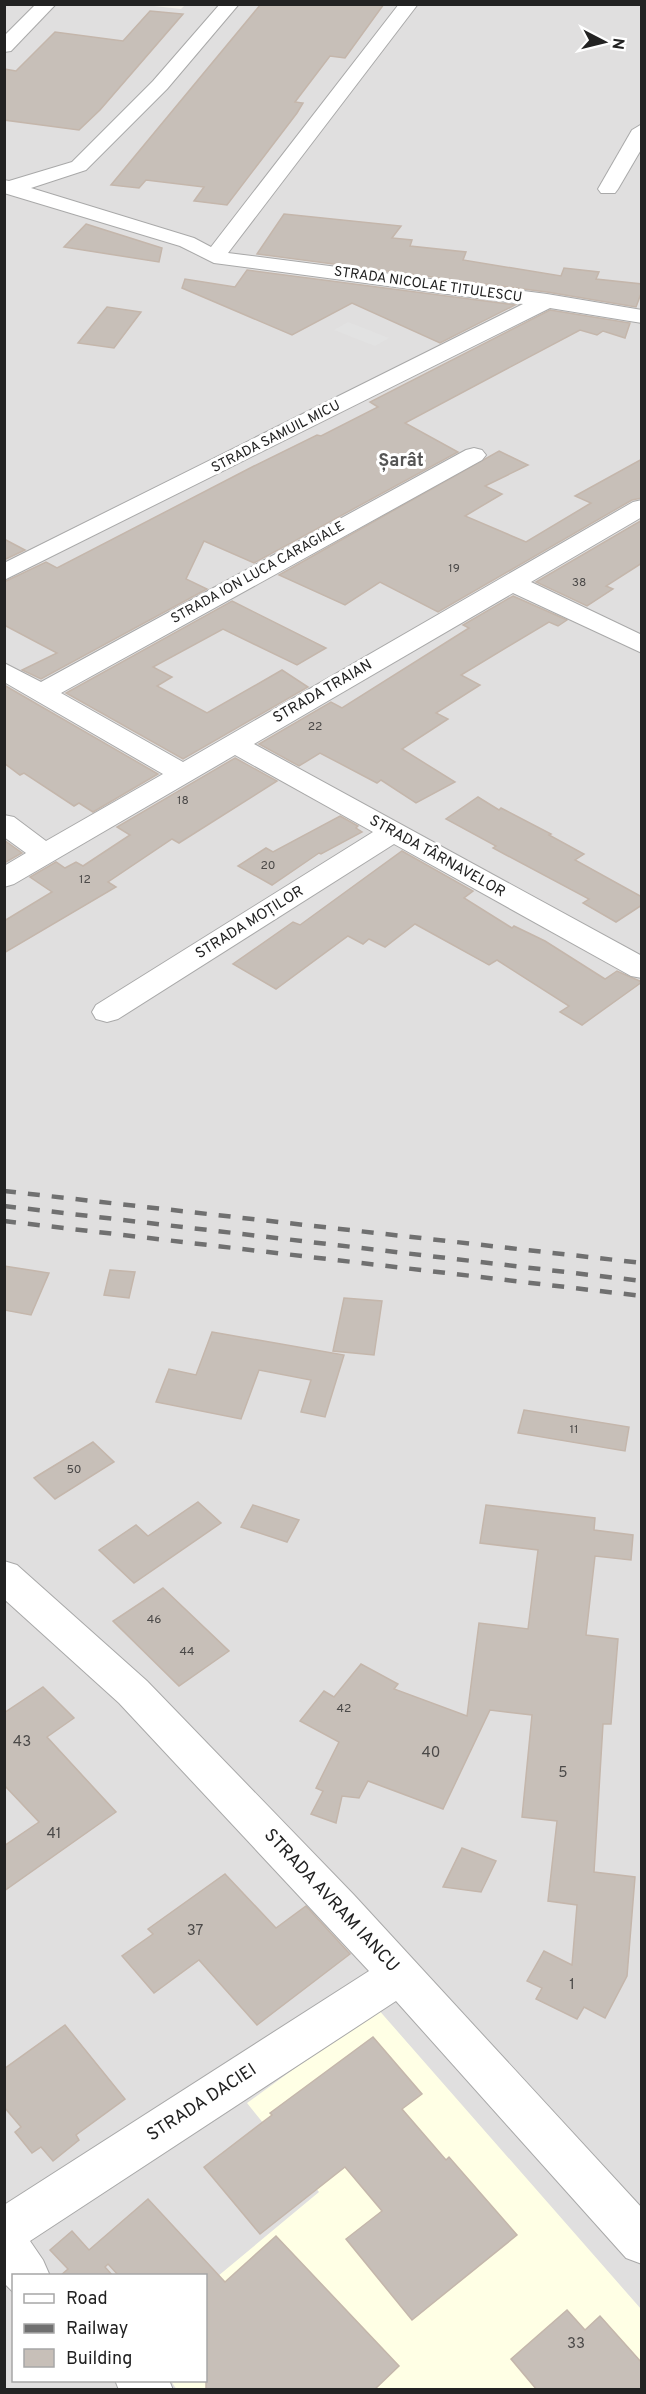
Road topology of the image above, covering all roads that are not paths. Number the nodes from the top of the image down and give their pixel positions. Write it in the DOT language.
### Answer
graph roads {
  1 [pos="47,4"];
  2 [pos="230,4"];
  3 [pos="409,4"];
  4 [pos="13,28"];
  5 [pos="4,47"];
  6 [pos="642,130"];
  7 [pos="8,186"];
  8 [pos="608,189"];
  9 [pos="214,257"];
  10 [pos="547,301"];
  11 [pos="642,316"];
  12 [pos="474,455"];
  13 [pos="640,510"];
  14 [pos="4,573"];
  15 [pos="512,583"];
  16 [pos="642,645"];
  17 [pos="4,671"];
  18 [pos="42,692"];
  19 [pos="234,744"];
  20 [pos="183,774"];
  21 [pos="4,823"];
  22 [pos="392,833"];
  23 [pos="45,854"];
  24 [pos="4,878"];
  25 [pos="642,969"];
  26 [pos="107,1012"];
  27 [pos="4,1576"];
  28 [pos="400,1975"];
  29 [pos="4,2232"];
  30 [pos="642,2242"];
  31 [pos="4,2243"];
  32 [pos="26,2274"];
  1 -- 4 [label="street"];
  2 -- 7 [label="street"];
  3 -- 9 [label="street"];
  4 -- 5 [label="street"];
  6 -- 8 [label="street"];
  7 -- 9 [label="street, STRADA NICOLAE TITULESCU"];
  9 -- 10 [label="street, STRADA NICOLAE TITULESCU"];
  10 -- 11 [label="street, STRADA NICOLAE TITULESCU"];
  10 -- 14 [label="street, STRADA SAMUIL MICU"];
  12 -- 18 [label="street, STRADA ION LUCA CARAGIALE"];
  13 -- 15 [label="street, STRADA TRAIAN"];
  15 -- 16 [label="street"];
  15 -- 19 [label="street, STRADA TRAIAN"];
  17 -- 18 [label="street"];
  18 -- 20 [label="street"];
  19 -- 20 [label="street, STRADA TRAIAN"];
  19 -- 22 [label="street, STRADA TÂRNAVELOR"];
  20 -- 23 [label="street, STRADA TRAIAN"];
  21 -- 23 [label="street"];
  22 -- 25 [label="street, STRADA TÂRNAVELOR"];
  22 -- 26 [label="street, STRADA MOȚILOR"];
  23 -- 24 [label="street, STRADA TRAIAN"];
  27 -- 28 [label="street, STRADA AVRAM IANCU"];
  28 -- 29 [label="street, STRADA DACIEI"];
  28 -- 30 [label="street, STRADA AVRAM IANCU"];
  31 -- 32 [label="street"];
}
